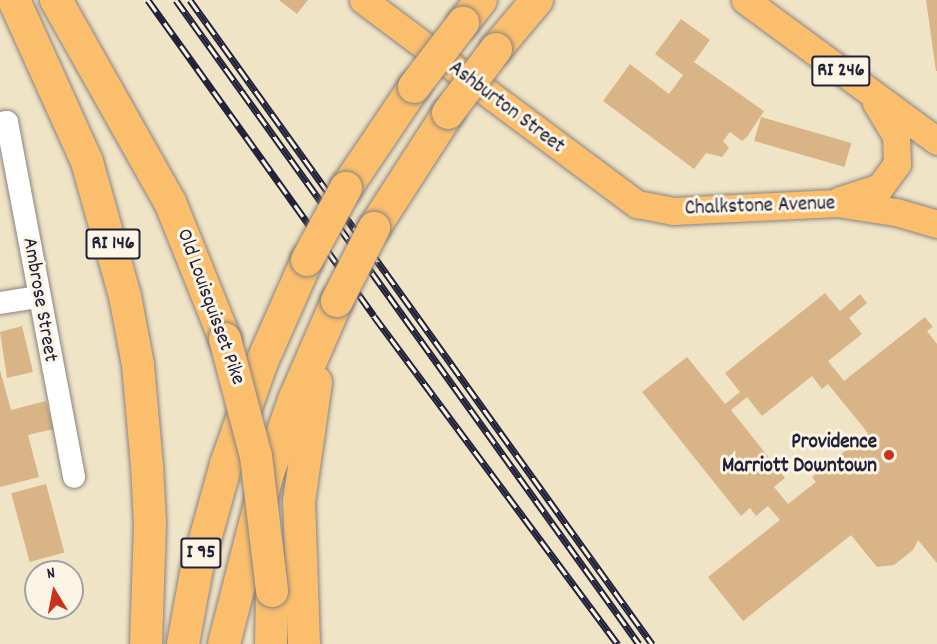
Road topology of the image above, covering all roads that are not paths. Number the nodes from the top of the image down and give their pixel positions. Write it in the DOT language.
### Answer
graph roads {
  1 [pos="1,0"];
  2 [pos="15,0"];
  3 [pos="56,0"];
  4 [pos="363,0"];
  5 [pos="537,0"];
  6 [pos="745,0"];
  7 [pos="472,11"];
  8 [pos="47,66"];
  9 [pos="863,87"];
  10 [pos="4,122"];
  11 [pos="937,141"];
  12 [pos="821,202"];
  13 [pos="653,209"];
  14 [pos="937,224"];
  15 [pos="37,297"];
  16 [pos="337,301"];
  17 [pos="0,303"];
  18 [pos="74,477"];
  19 [pos="146,644"];
  20 [pos="183,644"];
  21 [pos="224,644"];
  22 [pos="271,644"];
  23 [pos="304,644"];
  1 -- 8 [label="highway"];
  2 -- 8 [label="highway, RI 146"];
  3 -- 22 [label="highway, Old Louisquisset Pike, bridge"];
  4 -- 13 [label="main road, Ashburton Street"];
  5 -- 16 [label="highway, I 95, bridge"];
  6 -- 9 [label="main road, RI 246"];
  7 -- 20 [label="highway, I 95, bridge"];
  8 -- 19 [label="highway, RI 146"];
  9 -- 11 [label="main road, RI 246"];
  9 -- 12 [label="main road"];
  10 -- 15 [label="street, Ambrose Street"];
  12 -- 13 [label="main road, Chalkstone Avenue"];
  12 -- 14 [label="main road, Chalkstone Avenue"];
  15 -- 17 [label="street"];
  15 -- 18 [label="street, Ambrose Street"];
  16 -- 21 [label="highway, I 95"];
  16 -- 23 [label="highway"];
}
